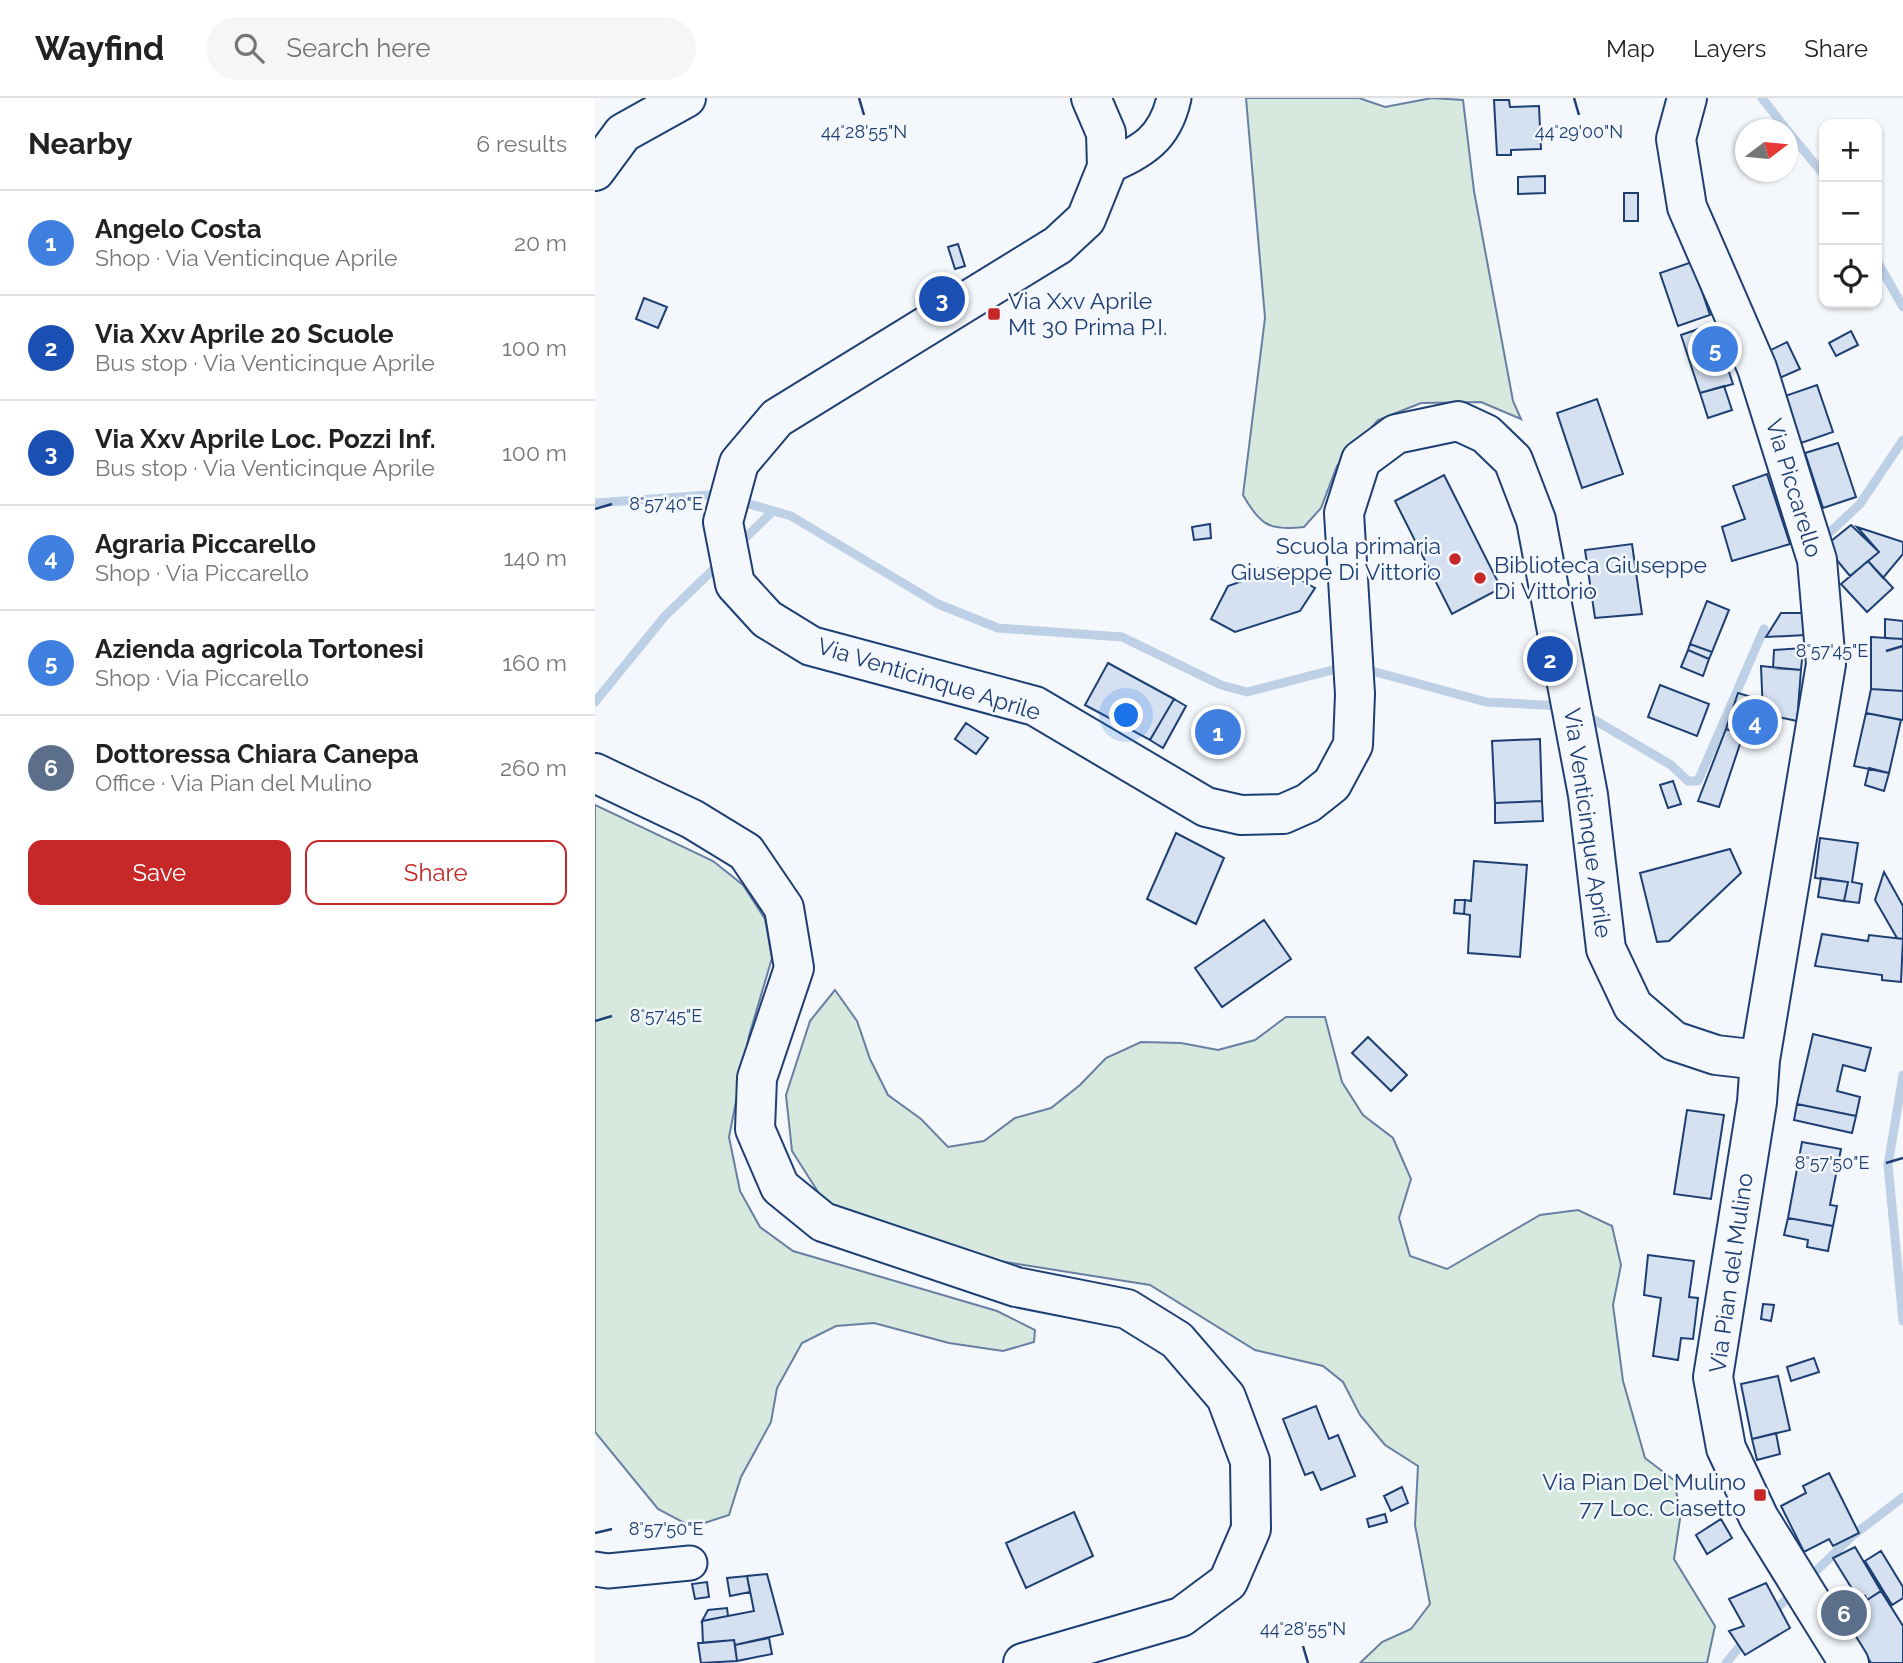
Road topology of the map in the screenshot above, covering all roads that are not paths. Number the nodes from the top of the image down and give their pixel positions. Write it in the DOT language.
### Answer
graph roads {
  1 [pos="686,98"];
  2 [pos="1091,98"];
  3 [pos="1174,98"];
  4 [pos="1687,98"];
  5 [pos="1107,167"];
  6 [pos="595,171"];
  7 [pos="595,774"];
  8 [pos="1761,1060"];
  9 [pos="691,1563"];
  10 [pos="595,1569"];
  11 [pos="1023,1663"];
  12 [pos="1849,1663"];
  1 -- 6 [label="main road"];
  2 -- 5 [label="main road, Via Venticinque Aprile"];
  3 -- 5 [label="street"];
  4 -- 8 [label="main road, Via Piccarello"];
  5 -- 8 [label="main road, Via Venticinque Aprile"];
  7 -- 11 [label="main road"];
  8 -- 12 [label="main road, Via Pian del Mulino"];
  9 -- 10 [label="street"];
}
